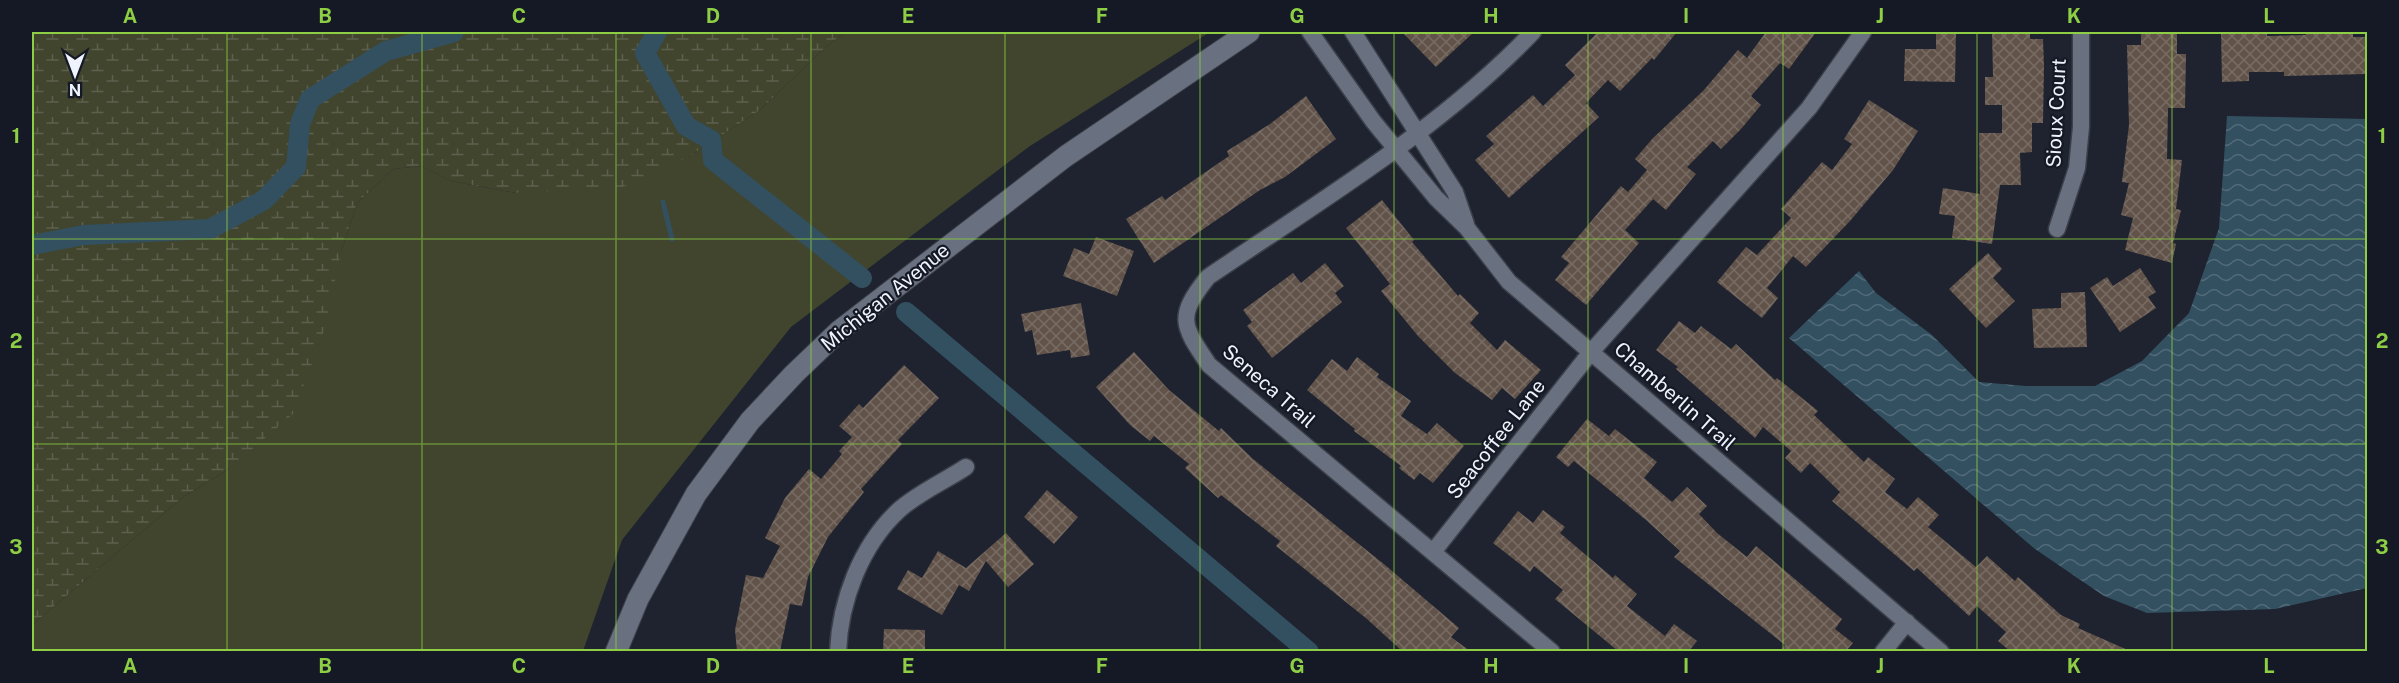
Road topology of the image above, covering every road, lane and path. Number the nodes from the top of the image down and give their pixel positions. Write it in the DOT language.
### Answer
graph roads {
  1 [pos="1249,32"];
  2 [pos="1311,32"];
  3 [pos="1353,32"];
  4 [pos="1533,32"];
  5 [pos="1863,32"];
  6 [pos="2081,32"];
  7 [pos="1418,134"];
  8 [pos="1397,149"];
  9 [pos="1467,228"];
  10 [pos="2057,230"];
  11 [pos="1591,352"];
  12 [pos="966,467"];
  13 [pos="1433,552"];
  14 [pos="1907,622"];
  15 [pos="616,651"];
  16 [pos="838,651"];
  17 [pos="1552,651"];
  18 [pos="1883,651"];
  19 [pos="1941,651"];
  1 -- 15 [label="street, Michigan Avenue"];
  2 -- 8 [label="street"];
  3 -- 7 [label="street"];
  4 -- 7 [label="street, Seneca Trail"];
  5 -- 11 [label="street, Chamberlin Trail"];
  6 -- 10 [label="street, Sioux Court"];
  7 -- 8 [label="street, Seneca Trail"];
  7 -- 9 [label="street"];
  8 -- 9 [label="street"];
  8 -- 13 [label="street, Seneca Trail"];
  9 -- 11 [label="street"];
  11 -- 13 [label="street, Seacoffee Lane"];
  11 -- 14 [label="street, Chamberlin Trail"];
  12 -- 16 [label="street"];
  13 -- 17 [label="street, Seneca Trail"];
  14 -- 18 [label="street"];
  14 -- 19 [label="street, Chamberlin Trail"];
}
